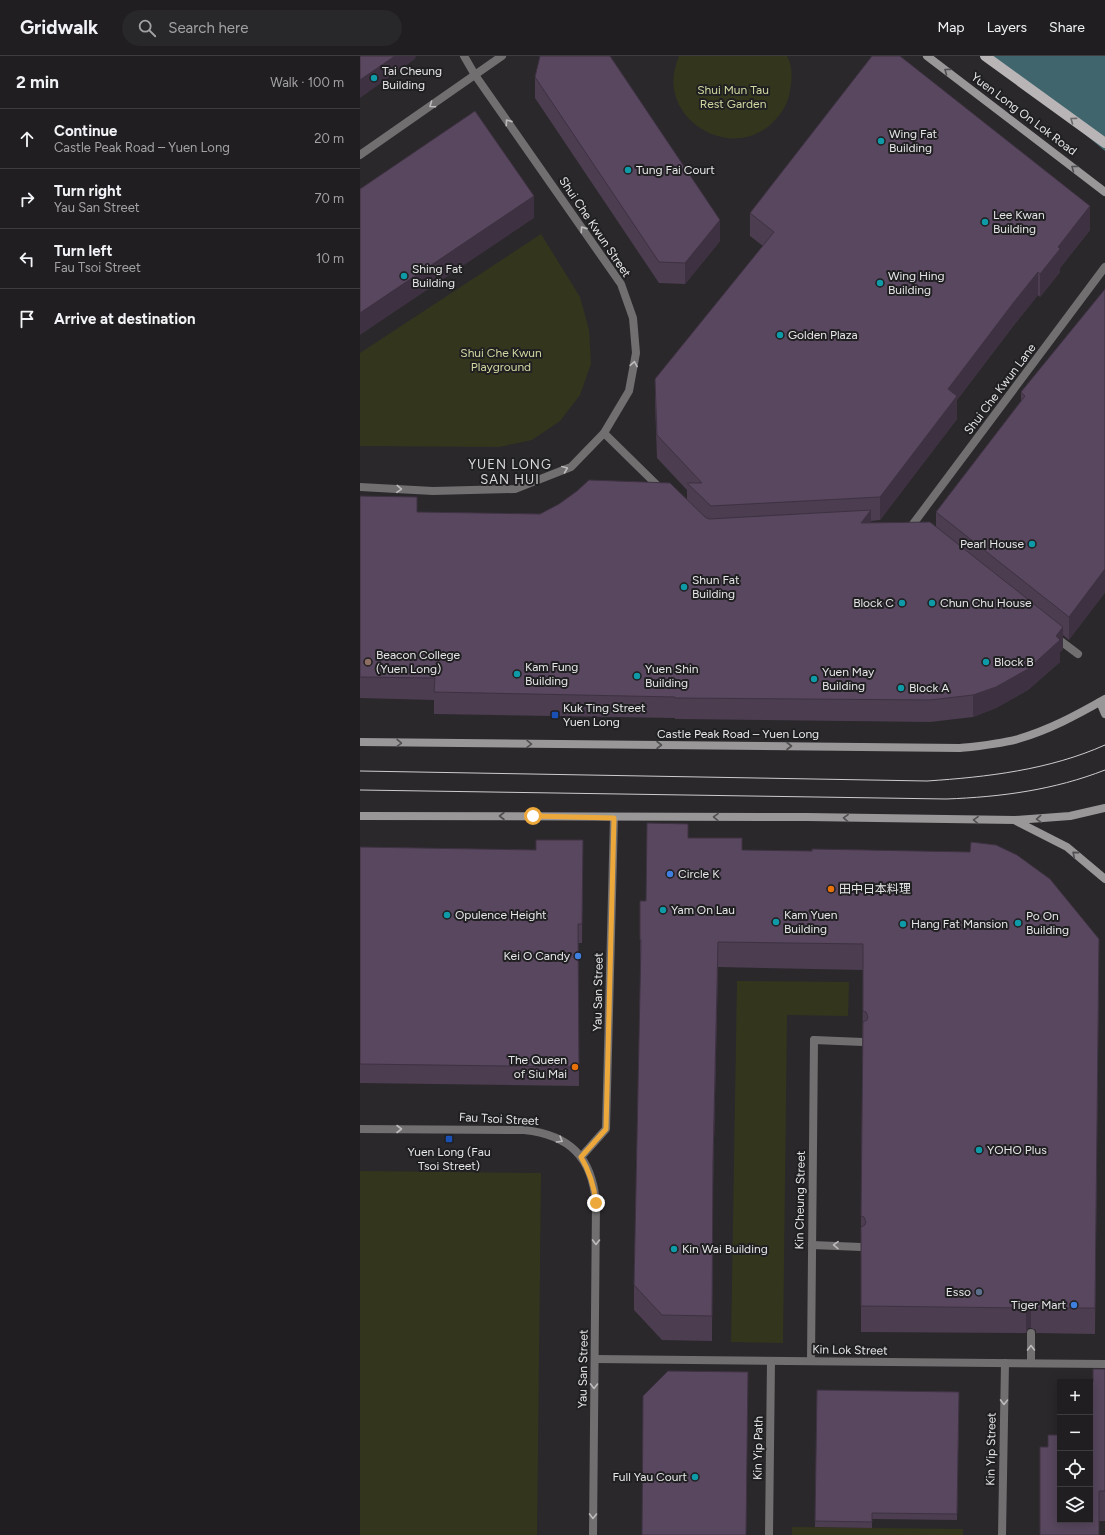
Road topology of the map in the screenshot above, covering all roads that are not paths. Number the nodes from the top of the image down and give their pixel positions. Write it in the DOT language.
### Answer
graph roads {
  1 [pos="464,56"];
  2 [pos="502,56"];
  3 [pos="927,56"];
  4 [pos="985,56"];
  5 [pos="475,75"];
  6 [pos="1105,143"];
  7 [pos="360,155"];
  8 [pos="1105,192"];
  9 [pos="1105,266"];
  10 [pos="604,434"];
  11 [pos="360,487"];
  12 [pos="669,497"];
  13 [pos="912,526"];
  14 [pos="1047,630"];
  15 [pos="1078,654"];
  16 [pos="1102,700"];
  17 [pos="1105,714"];
  18 [pos="360,742"];
  19 [pos="1105,808"];
  20 [pos="360,816"];
  21 [pos="614,818"];
  22 [pos="1015,820"];
  23 [pos="1105,879"];
  24 [pos="863,1042"];
  25 [pos="360,1129"];
  26 [pos="581,1157"];
  27 [pos="596,1203"];
  28 [pos="812,1245"];
  29 [pos="861,1247"];
  30 [pos="1031,1333"];
  31 [pos="595,1359"];
  32 [pos="771,1361"];
  33 [pos="811,1361"];
  34 [pos="1005,1363"];
  35 [pos="1031,1364"];
  36 [pos="1105,1364"];
  37 [pos="593,1535"];
  38 [pos="769,1535"];
  39 [pos="1002,1535"];
  1 -- 5 [label="street, Shui Che Kwun Street"];
  2 -- 5 [label="street"];
  8 -- 3 [label="main road, Yuen Long On Lok Road, one-way"];
  6 -- 4 [label="main road, Yuen Long On Lok Road, one-way"];
  5 -- 7 [label="street, one-way"];
  10 -- 5 [label="street, Shui Che Kwun Street, one-way"];
  9 -- 13 [label="street, Shui Che Kwun Lane"];
  11 -- 10 [label="street, Shui Che Kwun Street, one-way"];
  10 -- 12 [label="street"];
  14 -- 15 [label="street"];
  16 -- 17 [label="main road"];
  18 -- 16 [label="main road, Castle Peak Road – Yuen Long, one-way"];
  19 -- 22 [label="main road, one-way"];
  21 -- 20 [label="main road, one-way"];
  22 -- 21 [label="main road, one-way"];
  21 -- 26 [label="street, Yau San Street"];
  23 -- 22 [label="main road, one-way"];
  24 -- 28 [label="street, Kin Cheung Street"];
  25 -- 26 [label="street, Fau Tsoi Street, one-way"];
  26 -- 27 [label="street, Fau Tsoi Street"];
  27 -- 31 [label="street, Yau San Street, one-way"];
  29 -- 28 [label="street, one-way"];
  28 -- 33 [label="street, Kin Cheung Street"];
  35 -- 30 [label="street, one-way"];
  31 -- 32 [label="street, Kin Lok Street"];
  31 -- 37 [label="street, Yau San Street, one-way"];
  32 -- 33 [label="street, Kin Lok Street"];
  32 -- 38 [label="street, Kin Yip Path"];
  33 -- 34 [label="street, Kin Lok Street"];
  34 -- 35 [label="street, Kin Lok Street"];
  34 -- 39 [label="street, Kin Yip Street, one-way"];
  35 -- 36 [label="street, Kin Lok Street"];
}
